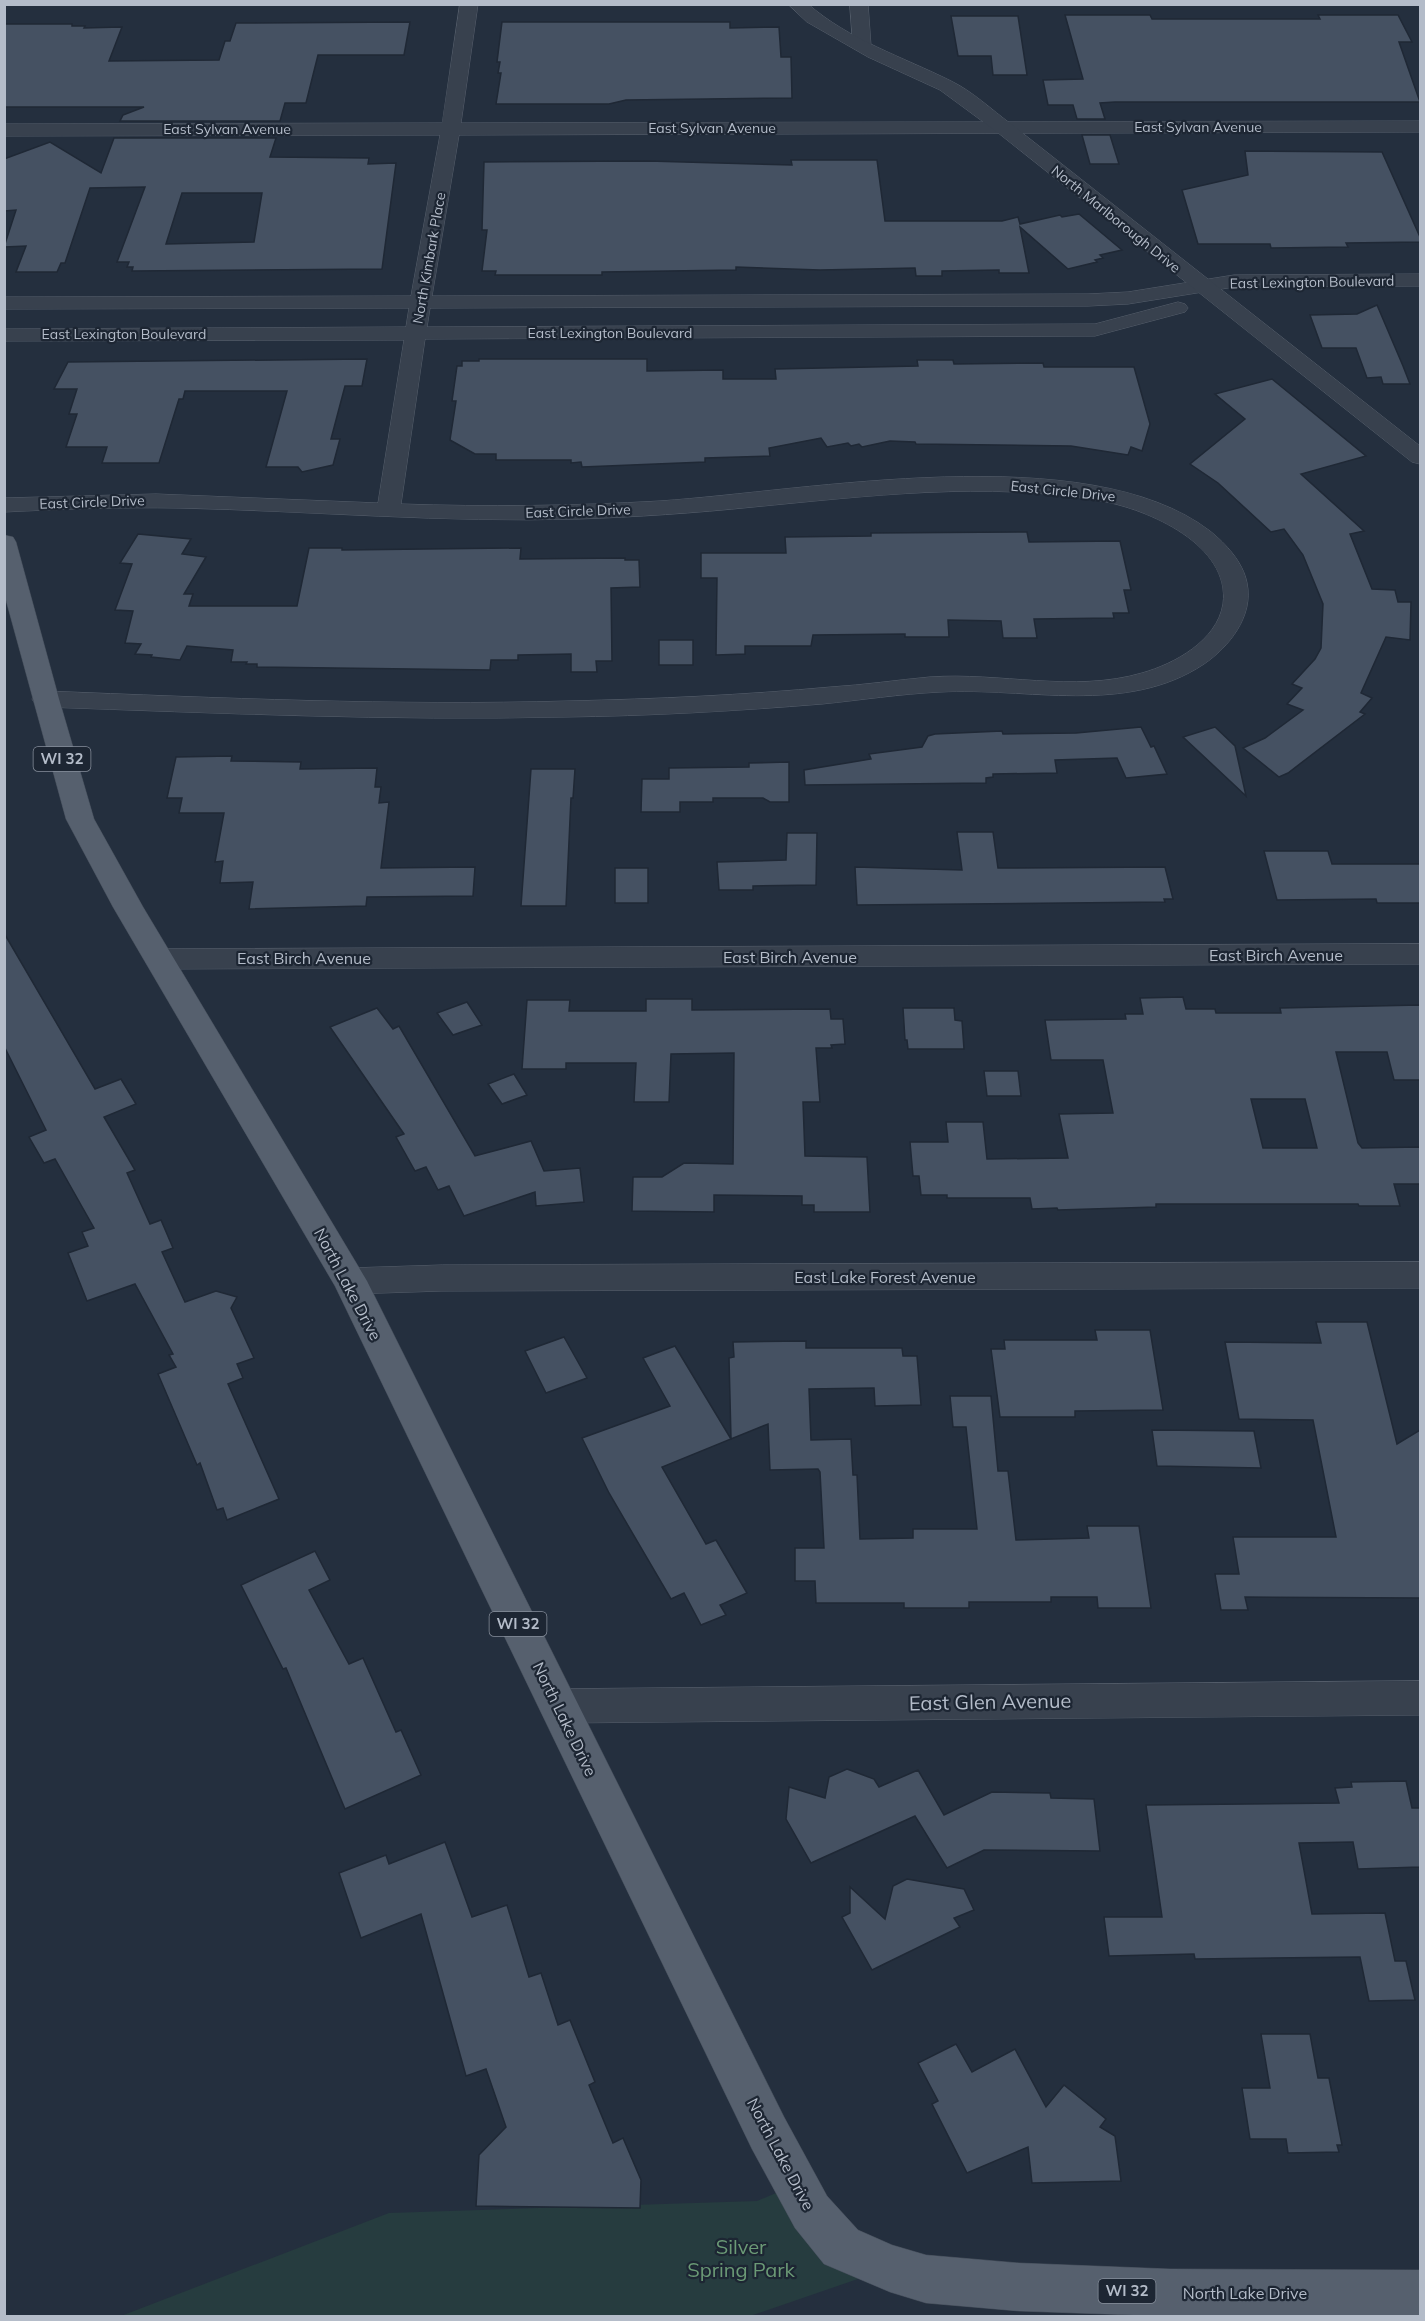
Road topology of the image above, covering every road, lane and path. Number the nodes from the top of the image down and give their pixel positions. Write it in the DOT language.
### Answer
graph roads {
  1 [pos="469,4"];
  2 [pos="797,4"];
  3 [pos="859,4"];
  4 [pos="862,46"];
  5 [pos="1420,127"];
  6 [pos="451,128"];
  7 [pos="1004,128"];
  8 [pos="4,130"];
  9 [pos="1420,280"];
  10 [pos="1203,287"];
  11 [pos="420,302"];
  12 [pos="4,303"];
  13 [pos="416,334"];
  14 [pos="4,335"];
  15 [pos="1420,457"];
  16 [pos="4,505"];
  17 [pos="388,512"];
  18 [pos="4,542"];
  19 [pos="45,699"];
  20 [pos="1420,954"];
  21 [pos="160,959"];
  22 [pos="1420,1275"];
  23 [pos="350,1281"];
  24 [pos="1420,1698"];
  25 [pos="558,1706"];
  26 [pos="1420,2294"];
  27 [pos="1371,2305"];
  1 -- 6 [label="street, North Kimbark Place"];
  2 -- 4 [label="street, North Marlborough Drive"];
  3 -- 4 [label="street"];
  4 -- 7 [label="street, North Marlborough Drive"];
  5 -- 7 [label="street, East Sylvan Avenue"];
  6 -- 7 [label="street, East Sylvan Avenue"];
  6 -- 8 [label="street, East Sylvan Avenue"];
  6 -- 11 [label="street, North Kimbark Place"];
  7 -- 10 [label="street, North Marlborough Drive"];
  9 -- 10 [label="street, East Lexington Boulevard"];
  10 -- 11 [label="street, East Lexington Boulevard"];
  10 -- 13 [label="street, East Lexington Boulevard"];
  10 -- 15 [label="street, North Marlborough Drive"];
  11 -- 12 [label="street, East Lexington Boulevard"];
  11 -- 13 [label="street, North Kimbark Place"];
  13 -- 14 [label="street, East Lexington Boulevard"];
  13 -- 17 [label="street, North Kimbark Place"];
  16 -- 17 [label="street, East Circle Drive"];
  17 -- 19 [label="street, East Circle Drive"];
  18 -- 19 [label="main road, North Lake Drive / WI 32"];
  19 -- 21 [label="main road, North Lake Drive / WI 32"];
  20 -- 21 [label="street, East Birch Avenue"];
  21 -- 23 [label="main road, North Lake Drive / WI 32"];
  22 -- 23 [label="street, East Lake Forest Avenue"];
  23 -- 25 [label="main road, North Lake Drive / WI 32"];
  24 -- 25 [label="street, East Glen Avenue"];
  25 -- 27 [label="main road, North Lake Drive / WI 32"];
  26 -- 27 [label="main road, WI 32"];
}
